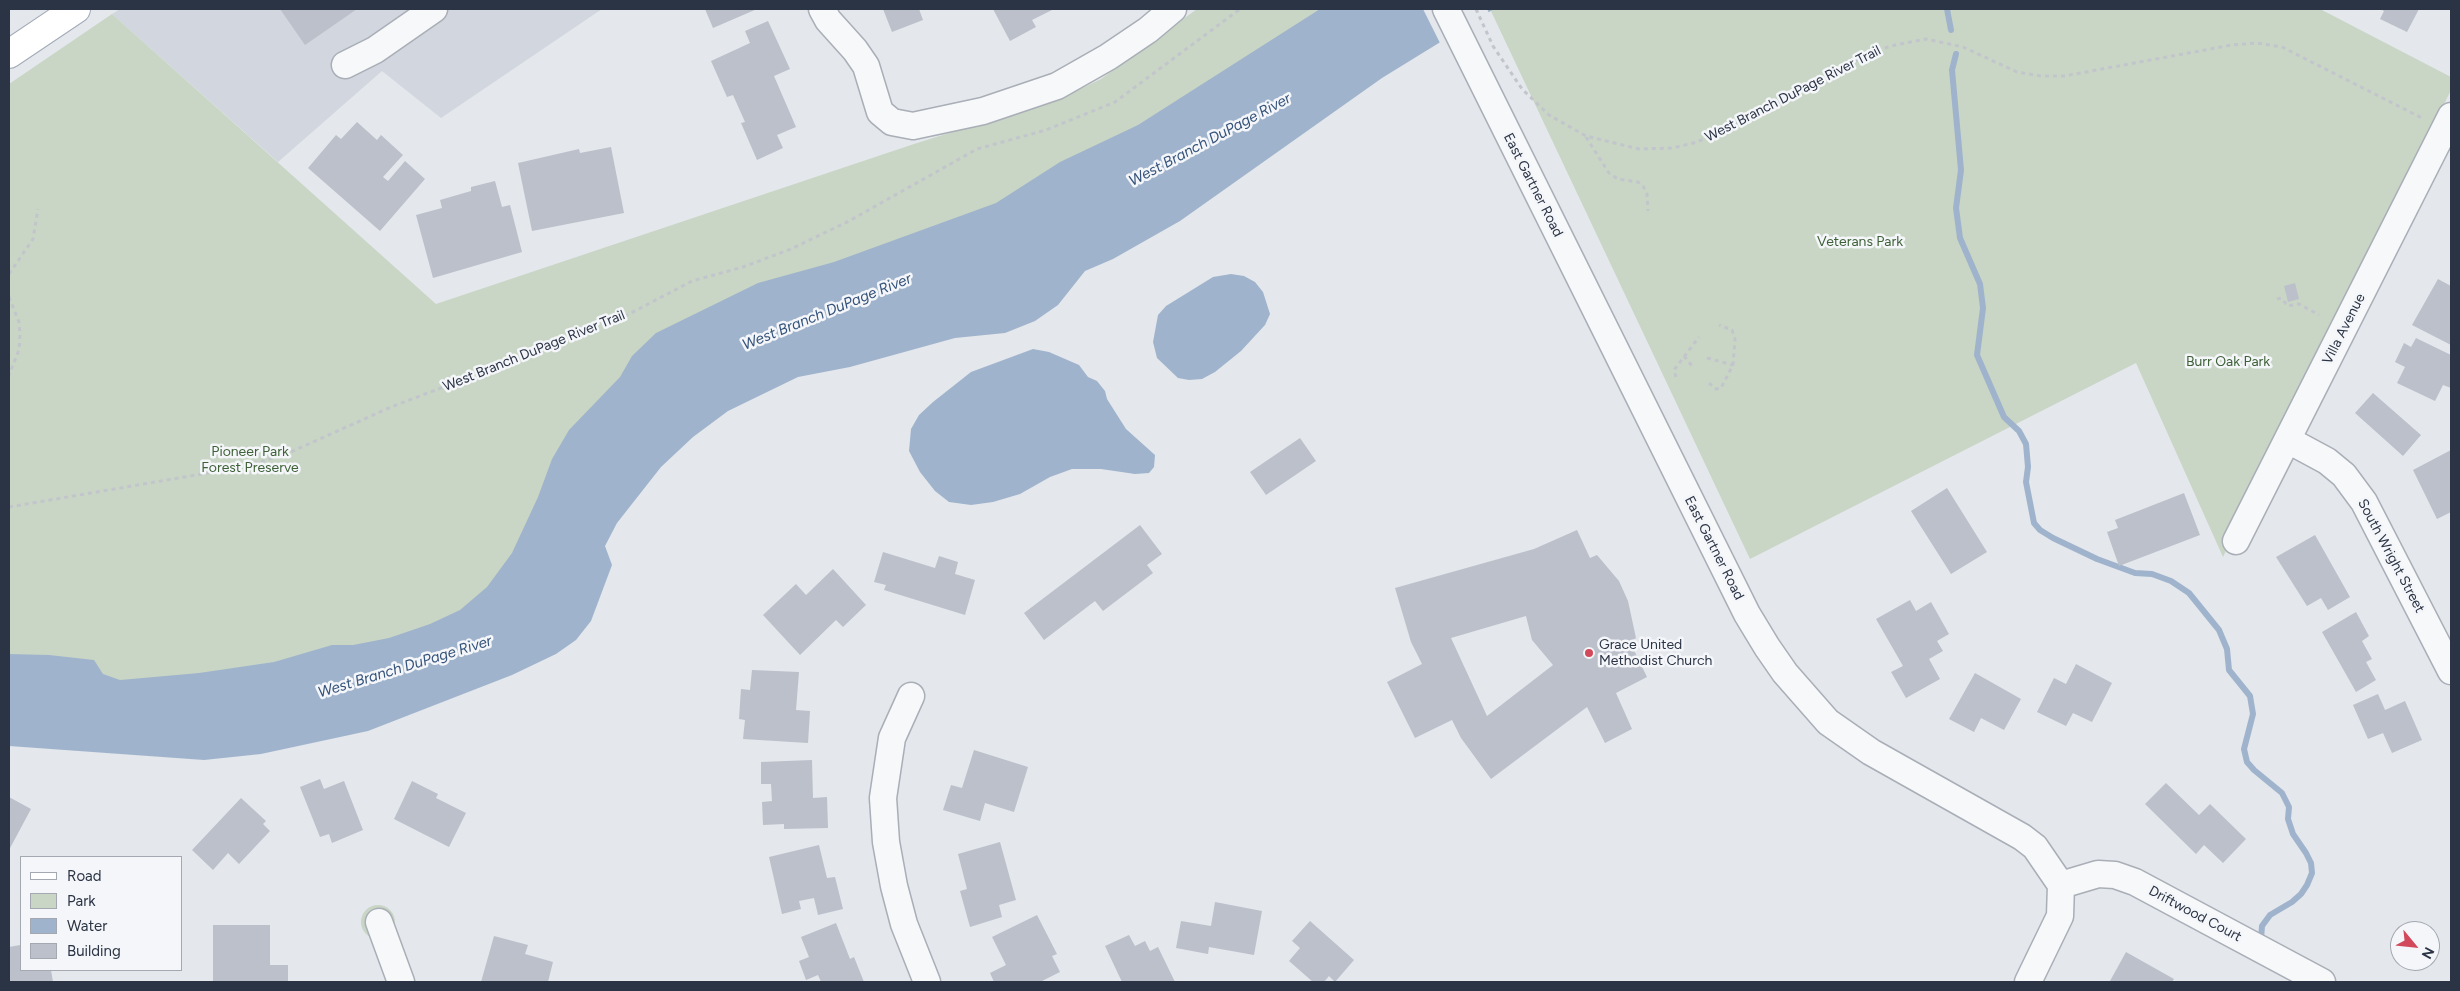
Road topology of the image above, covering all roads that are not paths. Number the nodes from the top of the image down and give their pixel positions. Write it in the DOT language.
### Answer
graph roads {
  1 [pos="76,9"];
  2 [pos="434,9"];
  3 [pos="822,9"];
  4 [pos="1173,9"];
  5 [pos="1446,9"];
  6 [pos="9,54"];
  7 [pos="345,65"];
  8 [pos="2448,123"];
  9 [pos="2288,440"];
  10 [pos="2236,541"];
  11 [pos="2451,671"];
  12 [pos="911,696"];
  13 [pos="2061,885"];
  14 [pos="379,922"];
  15 [pos="401,982"];
  16 [pos="927,982"];
  17 [pos="2028,982"];
  18 [pos="2322,982"];
  1 -- 6 [label="main road"];
  2 -- 7 [label="street"];
  3 -- 4 [label="street"];
  5 -- 13 [label="street, East Gartner Road"];
  8 -- 9 [label="street, Villa Avenue"];
  9 -- 10 [label="street, Villa Avenue"];
  9 -- 11 [label="street, South Wright Street"];
  12 -- 16 [label="street"];
  13 -- 17 [label="street"];
  13 -- 18 [label="street, Driftwood Court"];
  14 -- 15 [label="street"];
}
